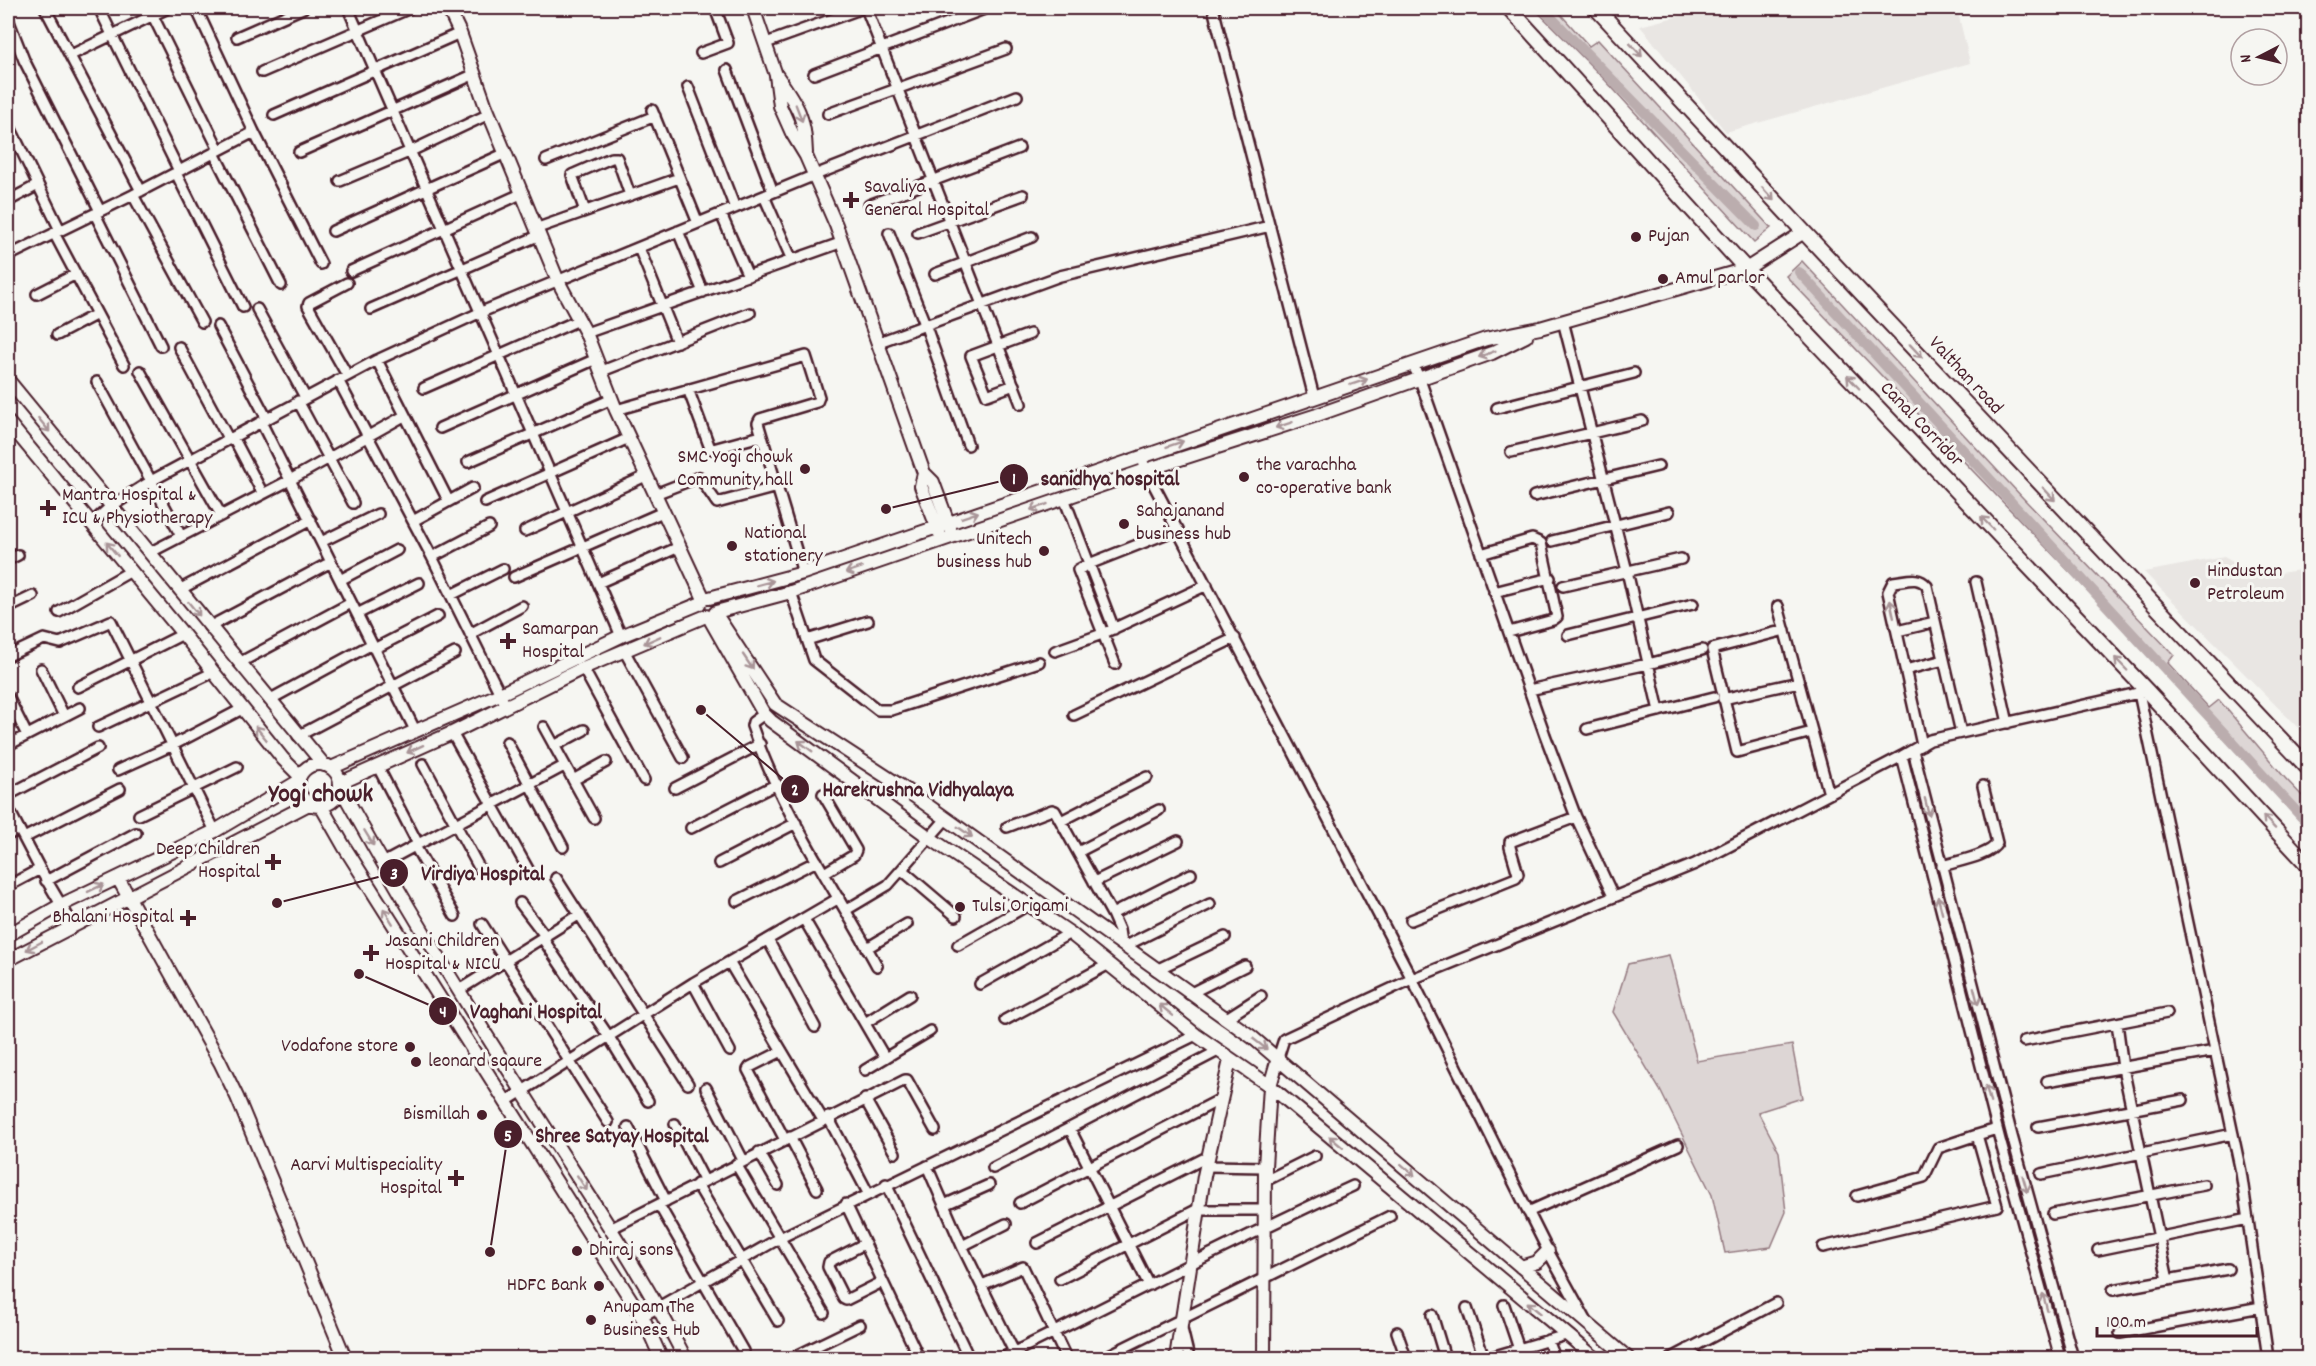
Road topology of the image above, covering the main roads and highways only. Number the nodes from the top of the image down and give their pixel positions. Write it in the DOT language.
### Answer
graph roads {
  1 [pos="1509,8"];
  2 [pos="1596,8"];
  3 [pos="2308,768"];
  4 [pos="2308,865"];
  4 -- 1 [label="main road, Canal Corridor, one-way"];
  2 -- 3 [label="main road, Valthan road, one-way"];
}
